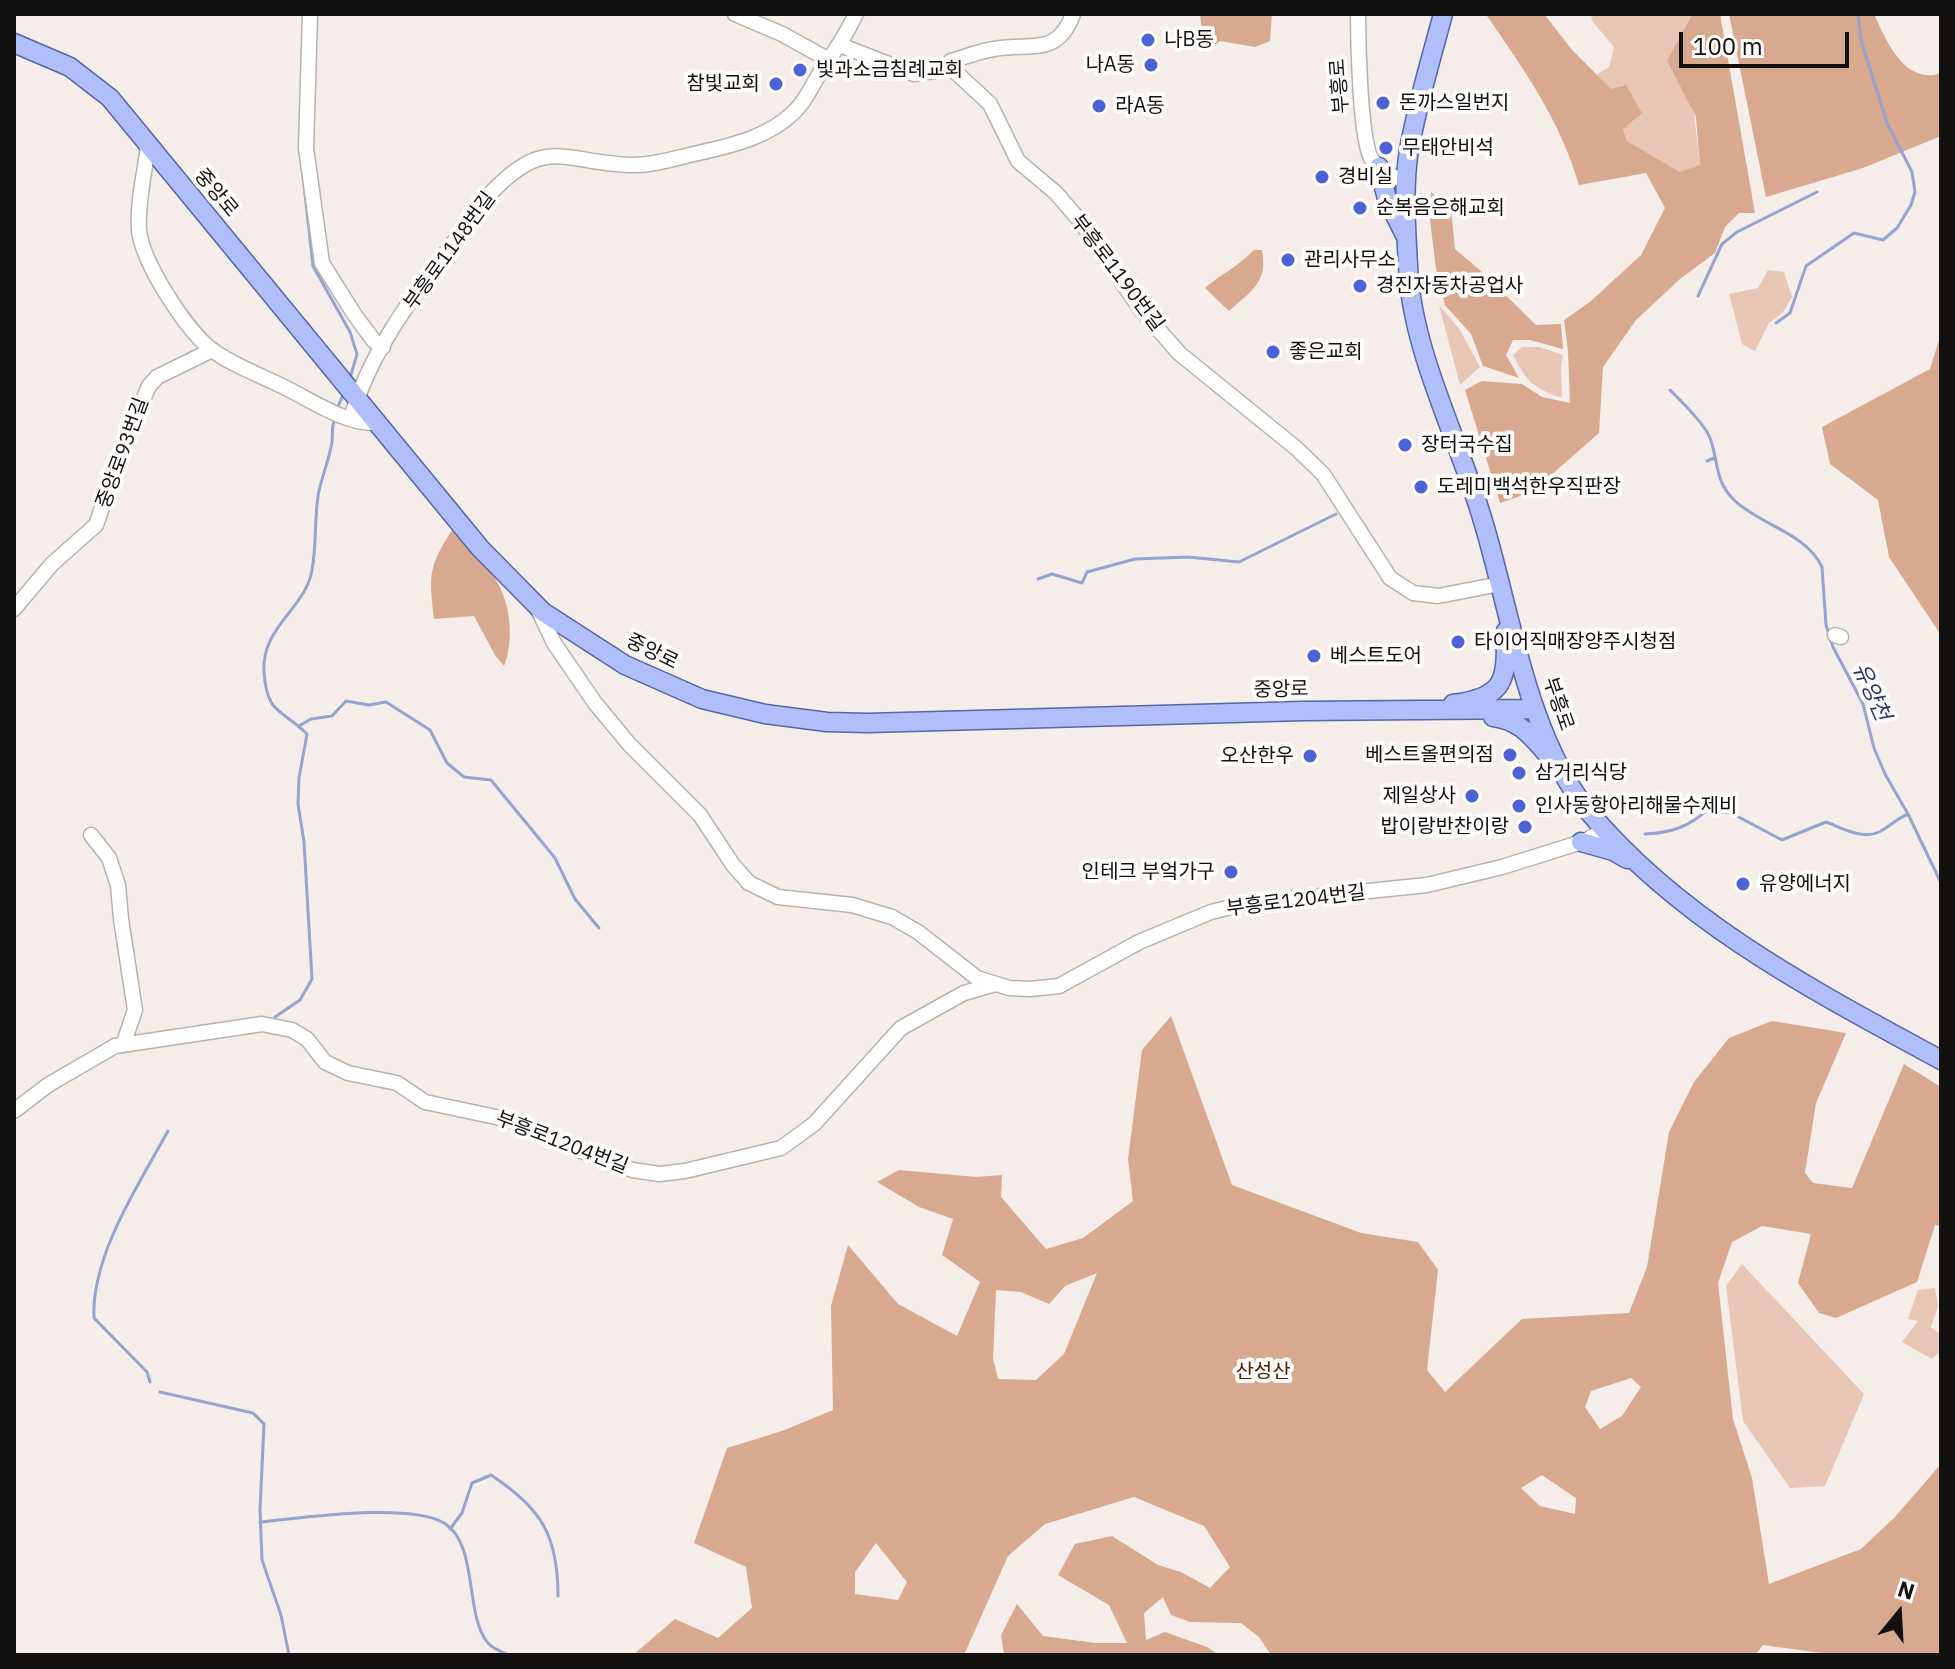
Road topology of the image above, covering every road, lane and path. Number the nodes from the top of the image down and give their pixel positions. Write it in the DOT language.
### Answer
graph roads {
  1 [pos="310,14"];
  2 [pos="735,14"];
  3 [pos="856,14"];
  4 [pos="1073,14"];
  5 [pos="1358,14"];
  6 [pos="1443,14"];
  7 [pos="14,43"];
  8 [pos="840,45"];
  9 [pos="829,60"];
  10 [pos="949,66"];
  11 [pos="148,145"];
  12 [pos="1379,167"];
  13 [pos="1407,182"];
  14 [pos="1407,241"];
  15 [pos="383,347"];
  16 [pos="212,350"];
  17 [pos="350,389"];
  18 [pos="341,415"];
  19 [pos="379,423"];
  20 [pos="1500,584"];
  21 [pos="1506,604"];
  22 [pos="537,607"];
  23 [pos="14,609"];
  24 [pos="1534,709"];
  25 [pos="1392,711"];
  26 [pos="1451,711"];
  27 [pos="1562,770"];
  28 [pos="1605,829"];
  29 [pos="91,835"];
  30 [pos="1581,842"];
  31 [pos="1638,866"];
  32 [pos="995,985"];
  33 [pos="123,1045"];
  34 [pos="1941,1060"];
  35 [pos="14,1111"];
  1 -- 15 [label="street"];
  2 -- 9 [label="street"];
  3 -- 8 [label="street, 부흥로1148번길"];
  4 -- 10 [label="street"];
  5 -- 12 [label="street, 부흥로"];
  6 -- 13 [label="main road, 부흥로"];
  7 -- 11 [label="main road, 중앙로"];
  8 -- 9 [label="street, 부흥로1148번길"];
  8 -- 10 [label="street"];
  9 -- 15 [label="street, 부흥로1148번길"];
  10 -- 20 [label="street, 부흥로1190번길"];
  11 -- 16 [label="street"];
  11 -- 17 [label="main road, 중앙로"];
  12 -- 13 [label="street"];
  12 -- 14 [label="main road"];
  13 -- 14 [label="main road, 부흥로"];
  14 -- 20 [label="main road, 부흥로"];
  15 -- 17 [label="street, 부흥로1148번길"];
  16 -- 18 [label="street"];
  16 -- 23 [label="street, 중앙로93번길"];
  17 -- 18 [label="street, 부흥로1148번길"];
  17 -- 19 [label="main road, 중앙로"];
  18 -- 19 [label="street"];
  19 -- 22 [label="main road, 중앙로"];
  20 -- 21 [label="main road, 부흥로"];
  21 -- 24 [label="main road, 부흥로"];
  21 -- 25 [label="main road"];
  22 -- 25 [label="main road, 중앙로"];
  22 -- 32 [label="street, 부흥로1204번길"];
  24 -- 26 [label="main road, 중앙로"];
  24 -- 27 [label="main road, 부흥로"];
  25 -- 26 [label="main road, 중앙로"];
  26 -- 27 [label="main road"];
  27 -- 28 [label="main road, 부흥로"];
  28 -- 30 [label="street, 부흥로1204번길"];
  28 -- 31 [label="main road, 부흥로"];
  29 -- 33 [label="street"];
  30 -- 31 [label="main road"];
  30 -- 32 [label="street, 부흥로1204번길"];
  31 -- 34 [label="main road, 부흥로"];
  32 -- 33 [label="street, 부흥로1204번길"];
  33 -- 35 [label="street, 부흥로1204번길"];
}
